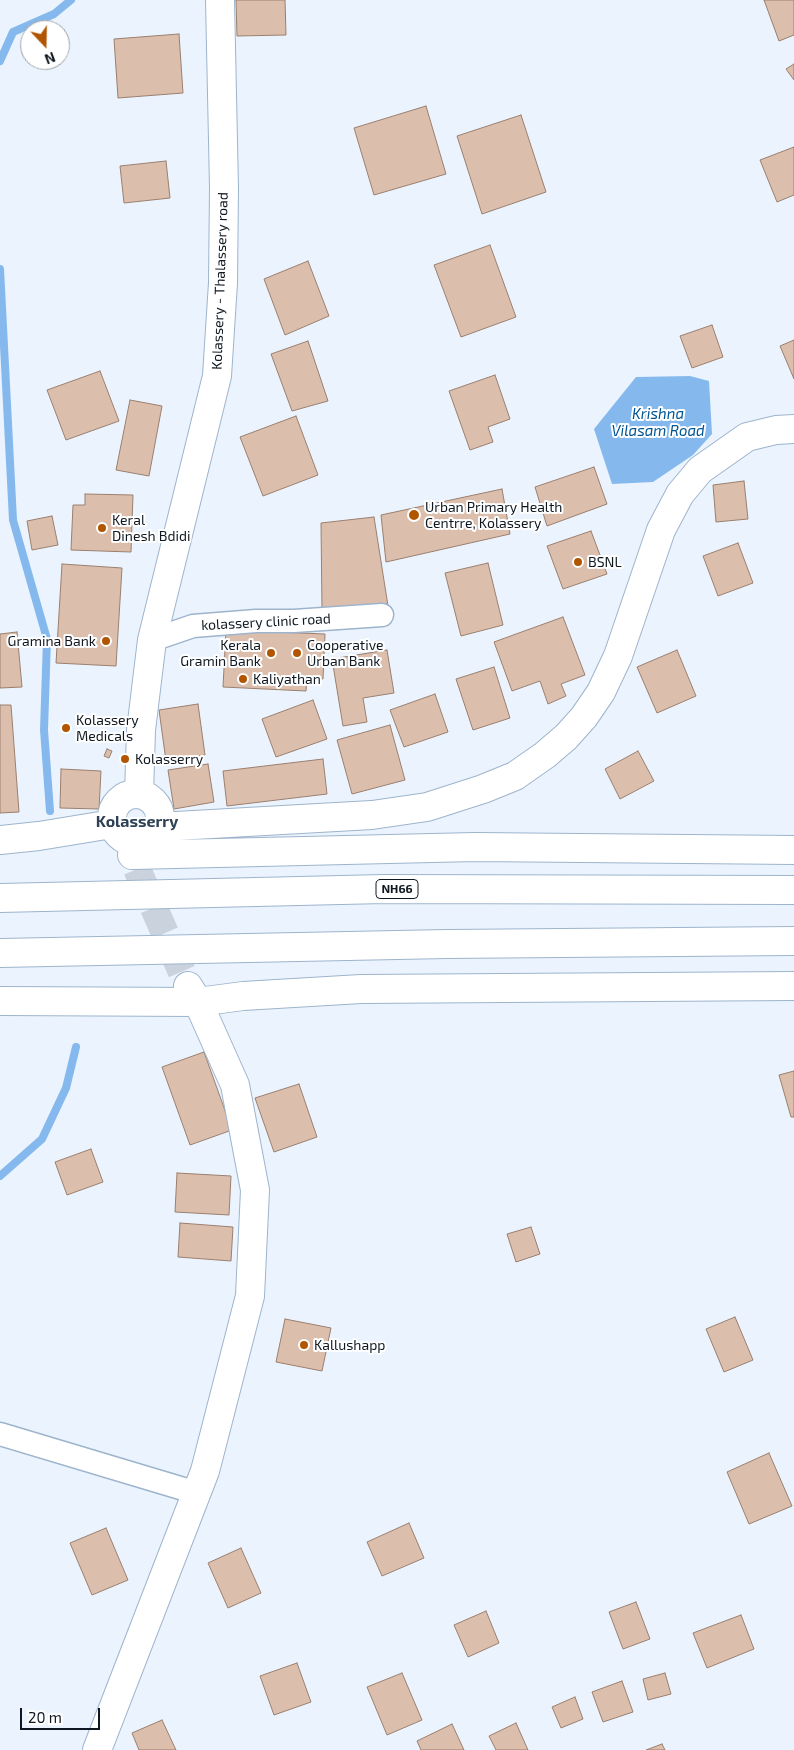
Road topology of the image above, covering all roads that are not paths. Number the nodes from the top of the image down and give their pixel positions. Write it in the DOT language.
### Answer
graph roads {
  1 [pos="220,0"];
  2 [pos="794,429"];
  3 [pos="382,615"];
  4 [pos="152,640"];
  5 [pos="140,794"];
  6 [pos="158,827"];
  7 [pos="0,840"];
  8 [pos="127,847"];
  9 [pos="794,850"];
  10 [pos="794,890"];
  11 [pos="0,898"];
  12 [pos="794,941"];
  13 [pos="0,954"];
  14 [pos="794,986"];
  15 [pos="193,994"];
  16 [pos="0,1001"];
  17 [pos="0,1434"];
  18 [pos="196,1493"];
  19 [pos="97,1750"];
  1 -- 4 [label="main road, Kolassery - Thalassery road"];
  2 -- 6 [label="main road"];
  3 -- 4 [label="street, kolassery clinic road"];
  4 -- 5 [label="main road, Kolassery - Thalassery road"];
  5 -- 6 [label="main road"];
  5 -- 8 [label="main road"];
  6 -- 8 [label="main road"];
  7 -- 8 [label="main road"];
  8 -- 9 [label="main road"];
  10 -- 11 [label="main road, NH66"];
  12 -- 13 [label="main road"];
  14 -- 15 [label="main road"];
  15 -- 16 [label="main road"];
  15 -- 18 [label="main road"];
  17 -- 18 [label="street"];
  18 -- 19 [label="main road"];
}
